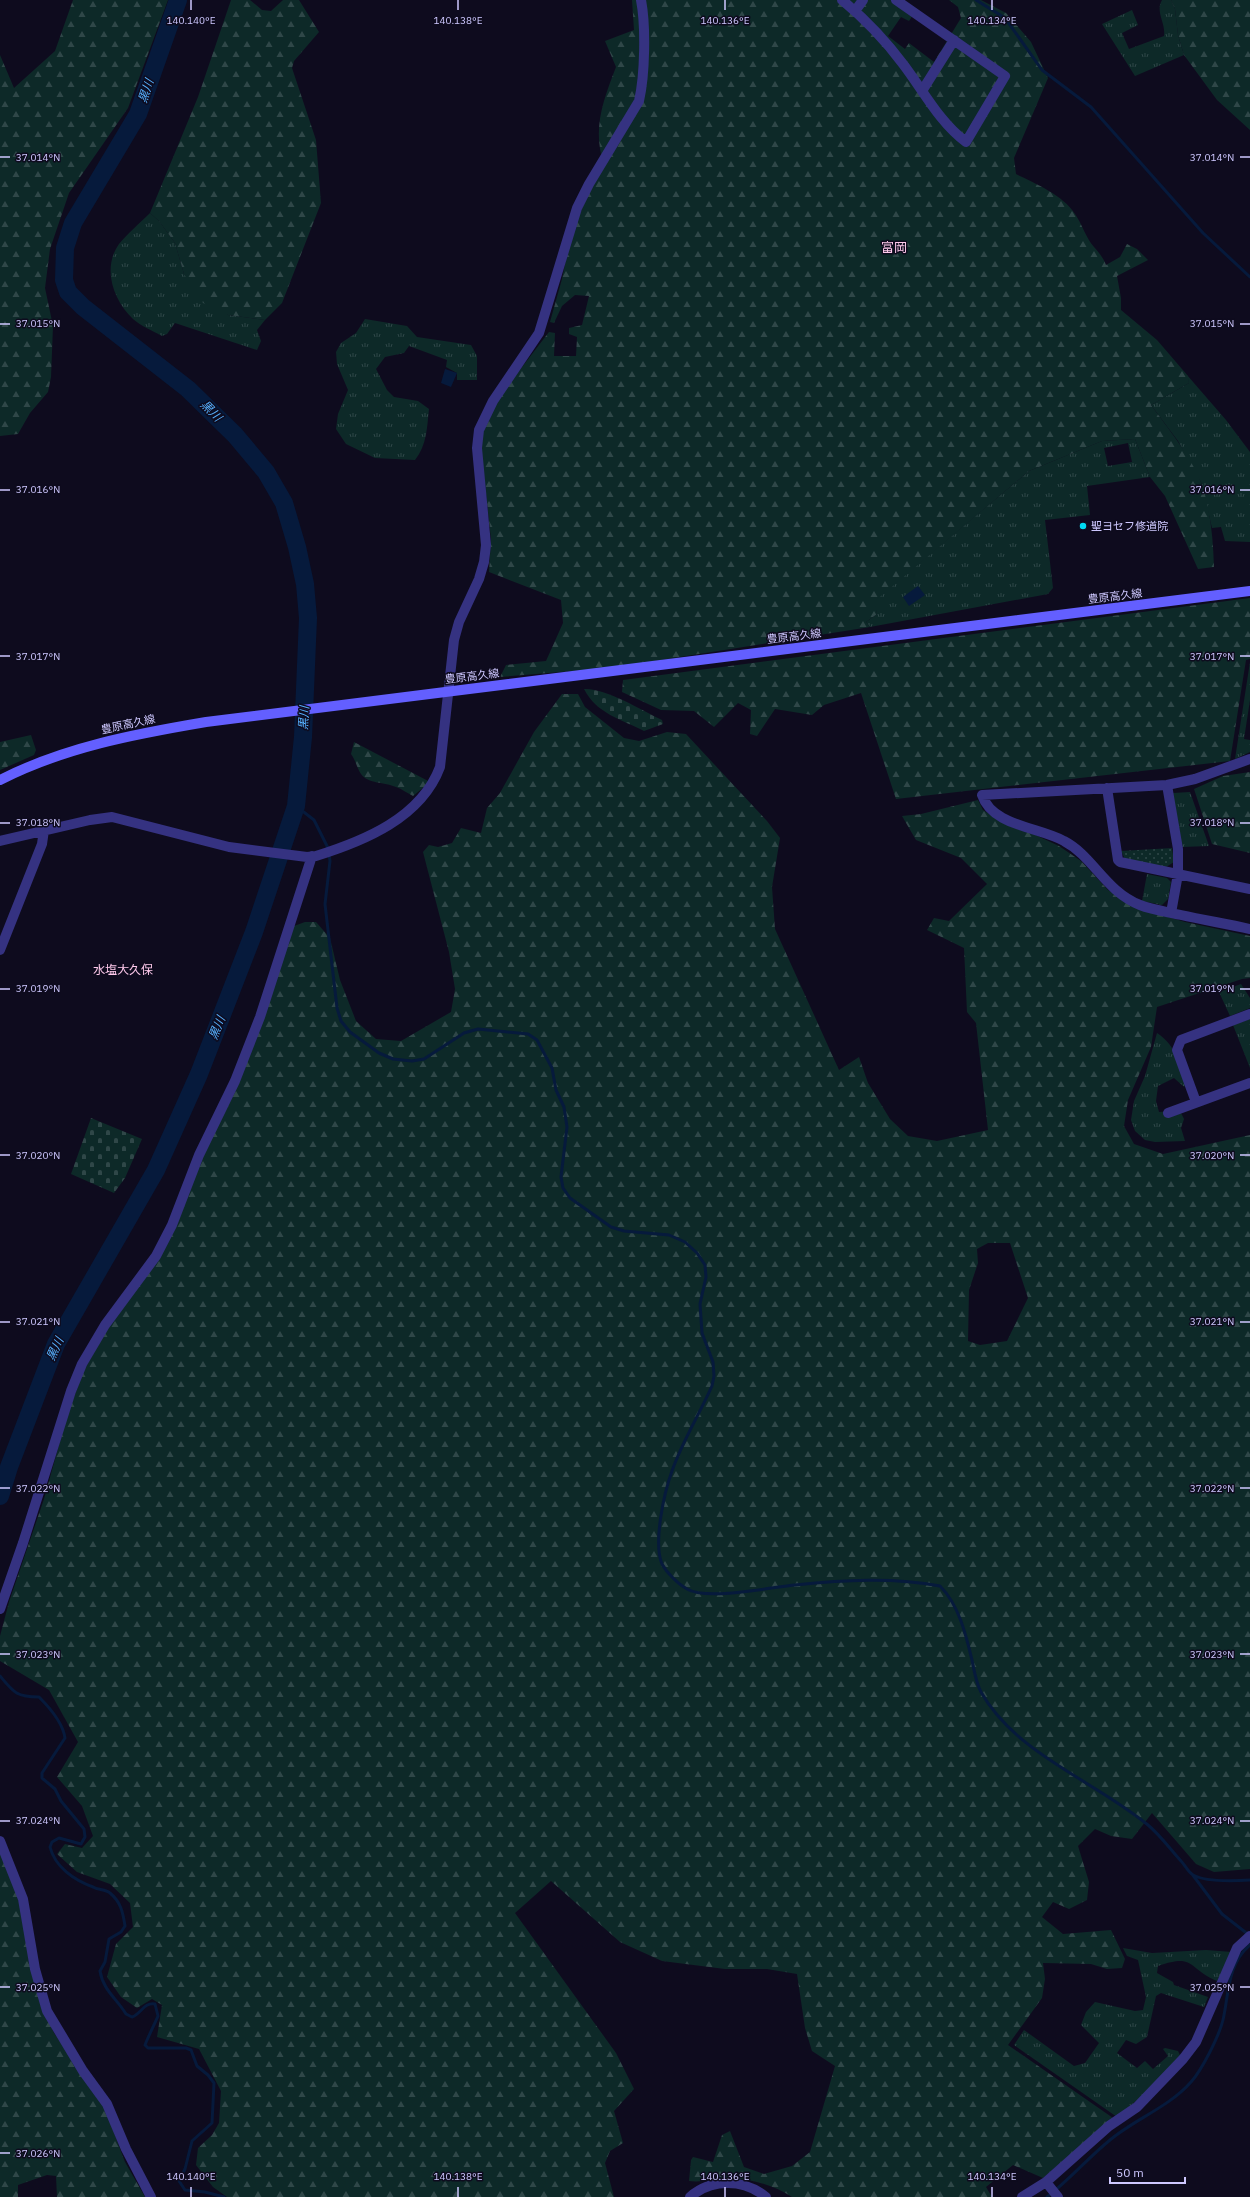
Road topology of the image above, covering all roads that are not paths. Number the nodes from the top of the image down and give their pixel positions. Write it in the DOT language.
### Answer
graph roads {
  1 [pos="641,0"];
  2 [pos="842,0"];
  3 [pos="863,0"];
  4 [pos="896,0"];
  5 [pos="855,11"];
  6 [pos="954,40"];
  7 [pos="922,90"];
  8 [pos="1250,591"];
  9 [pos="448,691"];
  10 [pos="1250,759"];
  11 [pos="0,780"];
  12 [pos="1167,785"];
  13 [pos="1107,788"];
  14 [pos="44,830"];
  15 [pos="0,841"];
  16 [pos="311,857"];
  17 [pos="1178,874"];
  18 [pos="1250,889"];
  19 [pos="1171,913"];
  20 [pos="1250,929"];
  21 [pos="0,950"];
  22 [pos="1250,1014"];
  23 [pos="1250,1083"];
  24 [pos="1196,1102"];
  25 [pos="1168,1113"];
  26 [pos="0,1609"];
  27 [pos="0,1840"];
  28 [pos="1250,1936"];
  29 [pos="1046,2182"];
  30 [pos="151,2197"];
  31 [pos="690,2197"];
  32 [pos="766,2197"];
  33 [pos="1022,2197"];
  34 [pos="1058,2197"];
  1 -- 9 [label="street"];
  2 -- 5 [label="street"];
  3 -- 5 [label="street"];
  4 -- 6 [label="street"];
  5 -- 7 [label="street"];
  6 -- 7 [label="street"];
  6 -- 7 [label="street"];
  8 -- 9 [label="main road, 豊原高久線"];
  9 -- 11 [label="main road, 豊原高久線"];
  9 -- 16 [label="street"];
  10 -- 12 [label="street"];
  12 -- 13 [label="street"];
  12 -- 17 [label="street"];
  13 -- 17 [label="street"];
  13 -- 19 [label="street"];
  14 -- 15 [label="street"];
  14 -- 16 [label="street"];
  14 -- 21 [label="street"];
  16 -- 26 [label="street"];
  17 -- 18 [label="street"];
  17 -- 19 [label="street"];
  19 -- 20 [label="street"];
  22 -- 24 [label="street"];
  23 -- 24 [label="street"];
  24 -- 25 [label="street"];
  27 -- 30 [label="street"];
  28 -- 29 [label="street"];
  29 -- 33 [label="street"];
  29 -- 34 [label="street"];
  31 -- 32 [label="street"];
}
